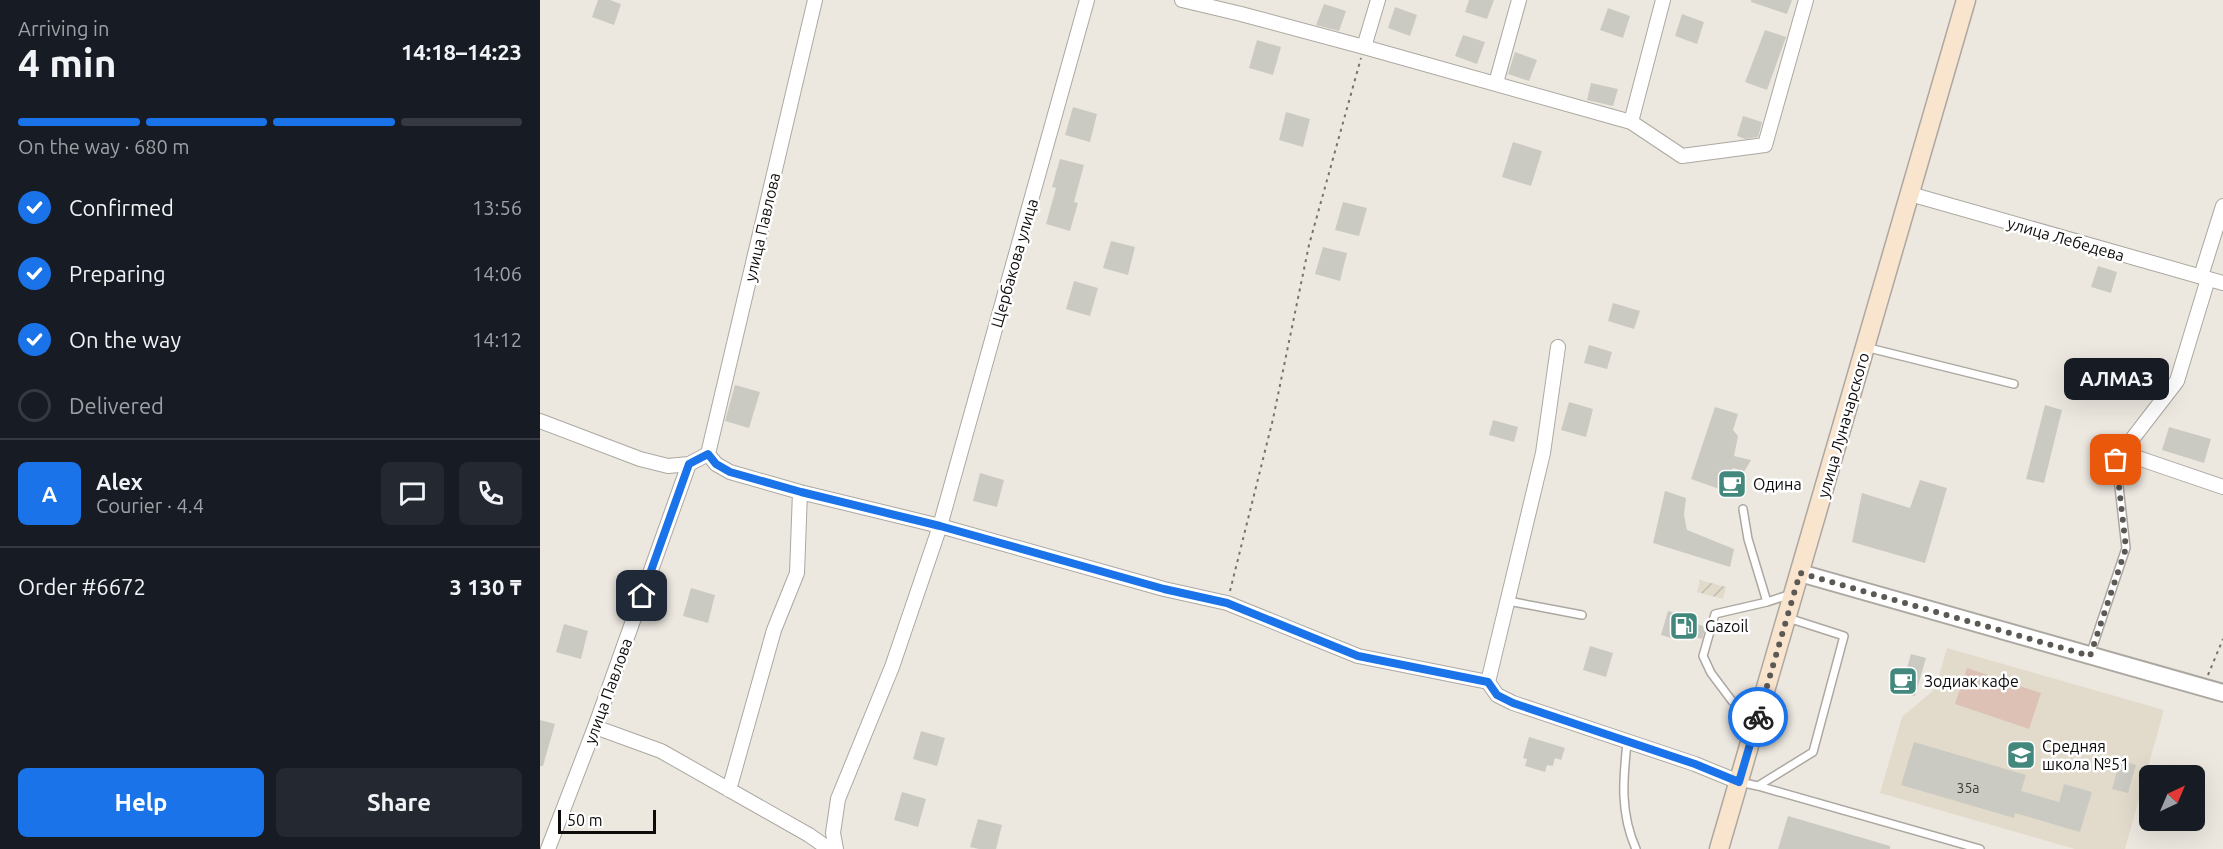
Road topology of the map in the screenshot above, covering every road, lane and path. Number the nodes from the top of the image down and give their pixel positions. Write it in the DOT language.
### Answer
graph roads {
  1 [pos="816,0"];
  2 [pos="1087,0"];
  3 [pos="1182,0"];
  4 [pos="1378,0"];
  5 [pos="1519,0"];
  6 [pos="1663,0"];
  7 [pos="1806,0"];
  8 [pos="1966,0"];
  9 [pos="1243,7"];
  10 [pos="1364,47"];
  11 [pos="1496,83"];
  12 [pos="1631,122"];
  13 [pos="1910,194"];
  14 [pos="2223,206"];
  15 [pos="2204,277"];
  16 [pos="2223,283"];
  17 [pos="1558,347"];
  18 [pos="1865,347"];
  19 [pos="2014,384"];
  20 [pos="540,421"];
  21 [pos="708,454"];
  22 [pos="2116,460"];
  23 [pos="689,464"];
  24 [pos="2223,487"];
  25 [pos="801,492"];
  26 [pos="1743,509"];
  27 [pos="940,526"];
  28 [pos="1800,573"];
  29 [pos="1793,593"];
  30 [pos="1508,601"];
  31 [pos="1767,602"];
  32 [pos="1227,603"];
  33 [pos="1582,615"];
  34 [pos="1787,617"];
  35 [pos="2223,639"];
  36 [pos="2090,656"];
  37 [pos="1488,682"];
  38 [pos="2203,687"];
  39 [pos="2223,693"];
  40 [pos="1757,719"];
  41 [pos="595,727"];
  42 [pos="1627,742"];
  43 [pos="1739,782"];
  44 [pos="1758,786"];
  45 [pos="729,790"];
  46 [pos="548,849"];
  47 [pos="829,849"];
  48 [pos="836,849"];
  49 [pos="1636,849"];
  50 [pos="1719,849"];
  51 [pos="1980,849"];
  1 -- 21 [label="street, улица Павлова"];
  2 -- 27 [label="street, Щербакова улица"];
  3 -- 9 [label="street"];
  4 -- 10 [label="street"];
  5 -- 11 [label="street"];
  6 -- 12 [label="street"];
  7 -- 12 [label="street"];
  8 -- 13 [label="main road, улица Луначарского"];
  9 -- 10 [label="street"];
  10 -- 11 [label="street"];
  10 -- 32 [label="path"];
  11 -- 12 [label="street"];
  13 -- 15 [label="street, улица Лебедева"];
  13 -- 18 [label="main road, улица Луначарского"];
  14 -- 15 [label="street"];
  15 -- 16 [label="street, улица Лебедева"];
  15 -- 22 [label="street"];
  17 -- 30 [label="street"];
  18 -- 19 [label="lane"];
  18 -- 28 [label="main road, улица Луначарского"];
  20 -- 23 [label="street"];
  21 -- 23 [label="street"];
  21 -- 25 [label="street"];
  22 -- 24 [label="street"];
  22 -- 36 [label="lane"];
  23 -- 41 [label="street, улица Павлова"];
  25 -- 27 [label="street"];
  25 -- 45 [label="street"];
  26 -- 31 [label="lane"];
  27 -- 32 [label="street"];
  27 -- 48 [label="street, Щербакова улица"];
  28 -- 29 [label="main road, улица Луначарского"];
  28 -- 36 [label="street"];
  29 -- 31 [label="lane"];
  29 -- 34 [label="main road, улица Луначарского"];
  30 -- 33 [label="lane"];
  30 -- 37 [label="street"];
  31 -- 40 [label="lane"];
  32 -- 37 [label="street"];
  34 -- 40 [label="main road, улица Луначарского"];
  34 -- 44 [label="lane"];
  35 -- 38 [label="path"];
  36 -- 38 [label="street"];
  37 -- 42 [label="street"];
  38 -- 39 [label="street"];
  40 -- 43 [label="main road, улица Луначарского"];
  41 -- 45 [label="street"];
  41 -- 46 [label="street, улица Павлова"];
  42 -- 43 [label="street"];
  42 -- 49 [label="lane"];
  43 -- 44 [label="lane"];
  43 -- 50 [label="main road, улица Луначарского"];
  44 -- 51 [label="lane"];
  45 -- 47 [label="street"];
}
